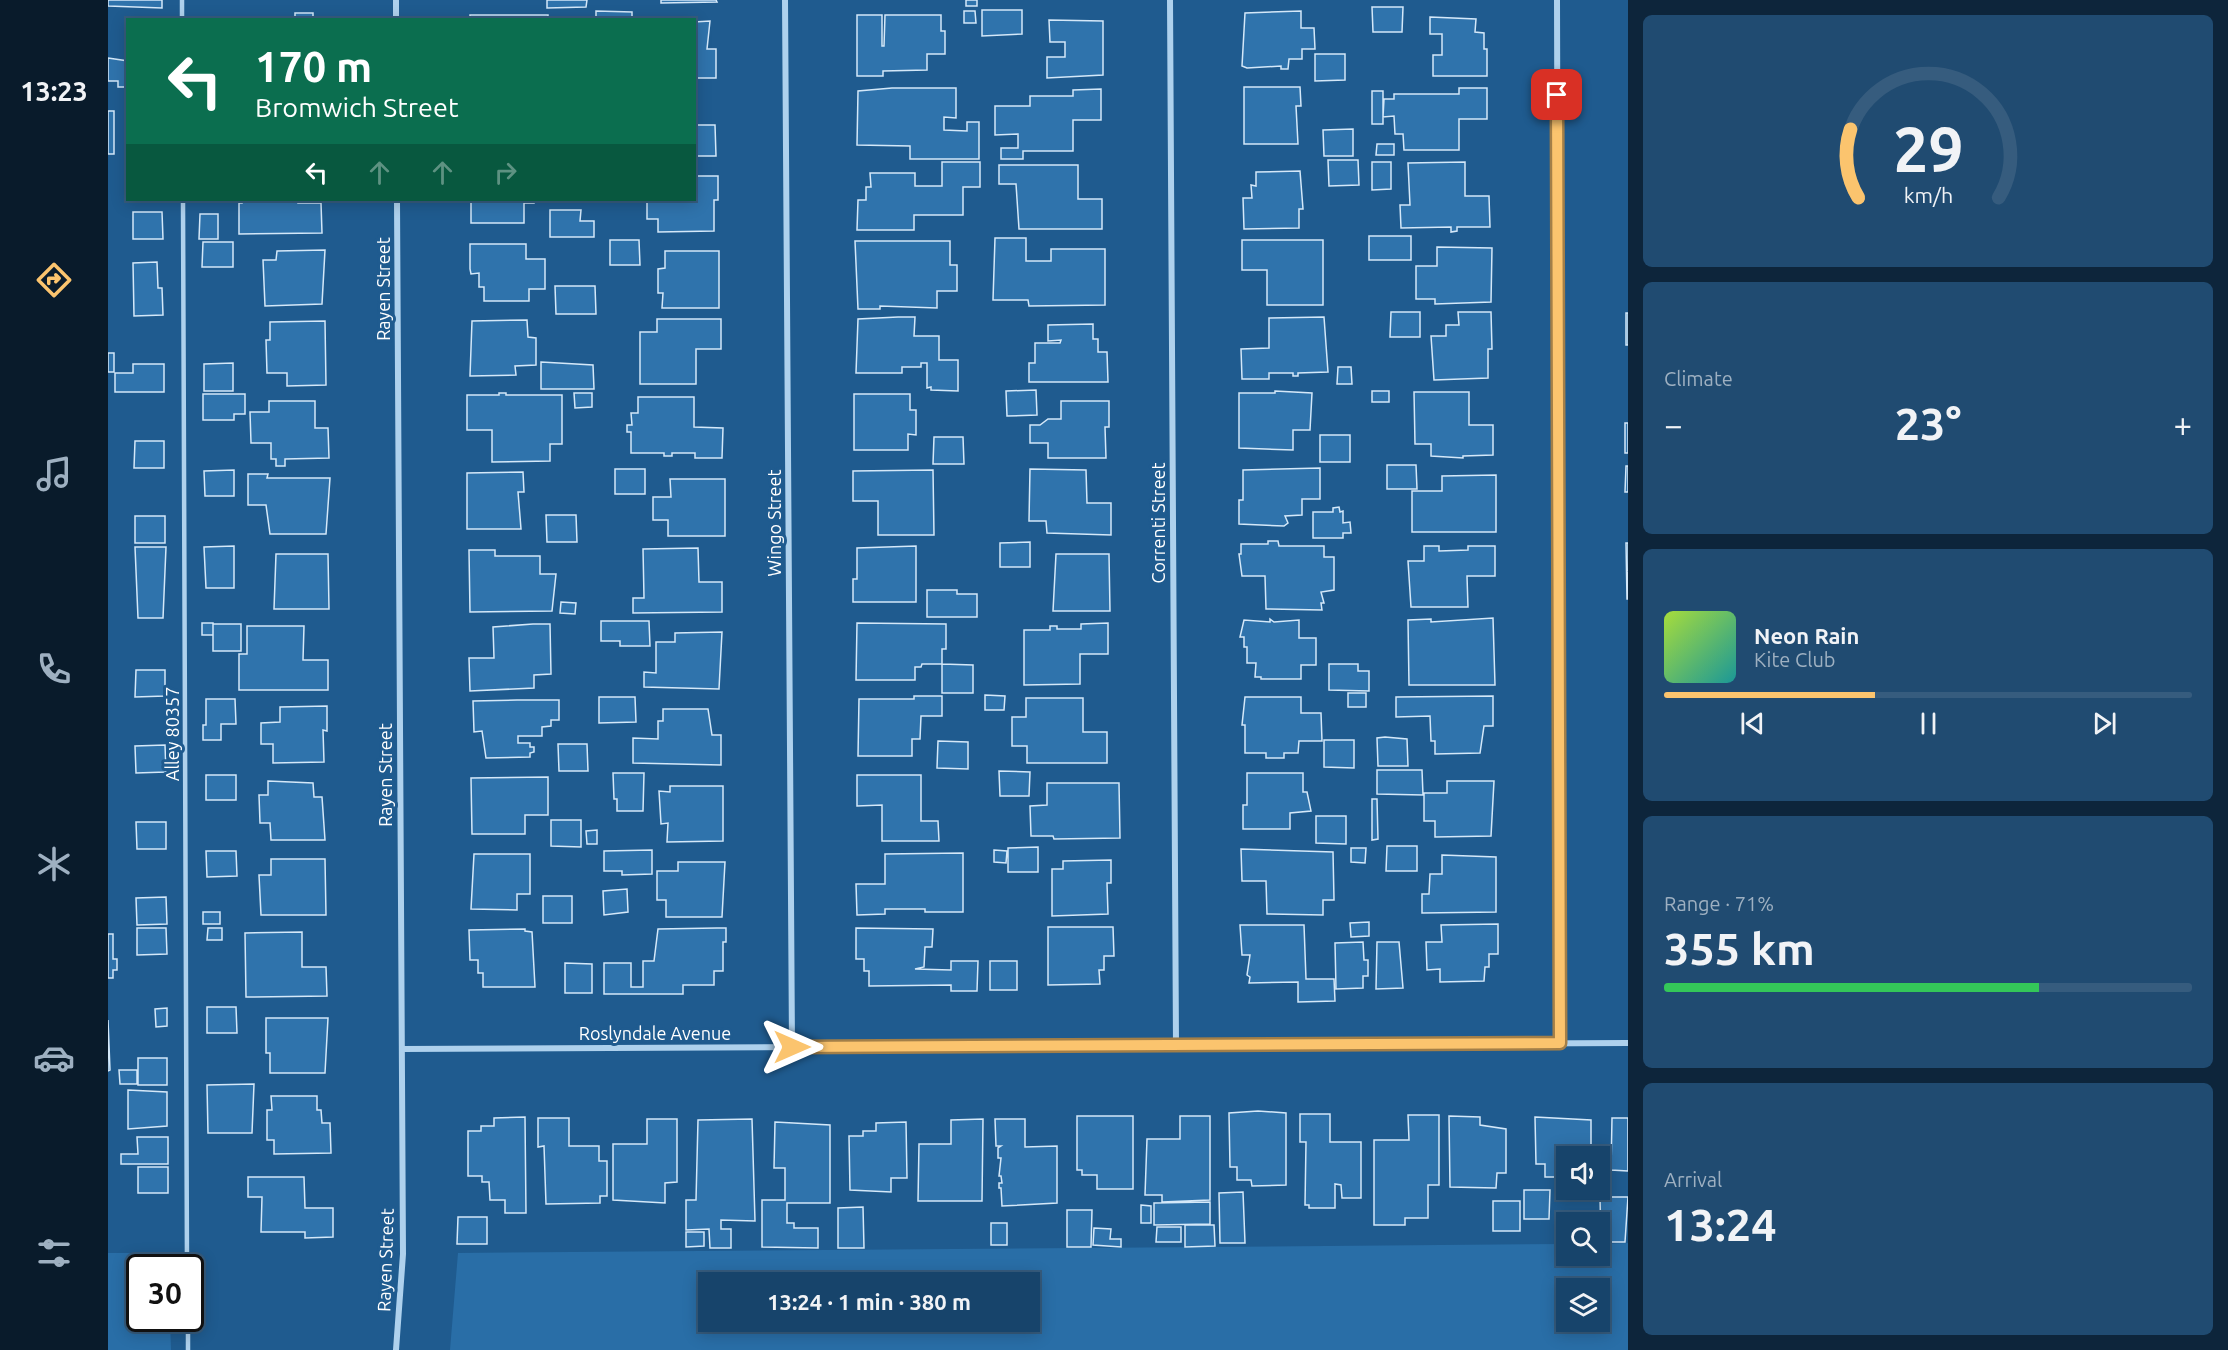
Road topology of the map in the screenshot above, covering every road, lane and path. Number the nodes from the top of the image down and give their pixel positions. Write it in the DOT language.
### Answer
graph roads {
  1 [pos="182,0"];
  2 [pos="396,0"];
  3 [pos="785,0"];
  4 [pos="1170,0"];
  5 [pos="1557,0"];
  6 [pos="182,18"];
  7 [pos="396,18"];
  8 [pos="183,201"];
  9 [pos="397,201"];
  10 [pos="1628,1042"];
  11 [pos="1560,1043"];
  12 [pos="1176,1045"];
  13 [pos="792,1047"];
  14 [pos="402,1049"];
  15 [pos="188,1254"];
  16 [pos="188,1332"];
  17 [pos="188,1350"];
  18 [pos="396,1350"];
  1 -- 6 [label="lane"];
  2 -- 7 [label="street"];
  3 -- 13 [label="street, Wingo Street"];
  4 -- 12 [label="street, Correnti Street"];
  5 -- 11 [label="street"];
  8 -- 15 [label="lane, Alley 80357"];
  9 -- 14 [label="street, Rayen Street"];
  10 -- 11 [label="street, Roslyndale Avenue"];
  11 -- 12 [label="street, Roslyndale Avenue"];
  12 -- 13 [label="street, Roslyndale Avenue"];
  13 -- 14 [label="street, Roslyndale Avenue"];
  14 -- 18 [label="street, Rayen Street"];
  16 -- 17 [label="lane"];
}
